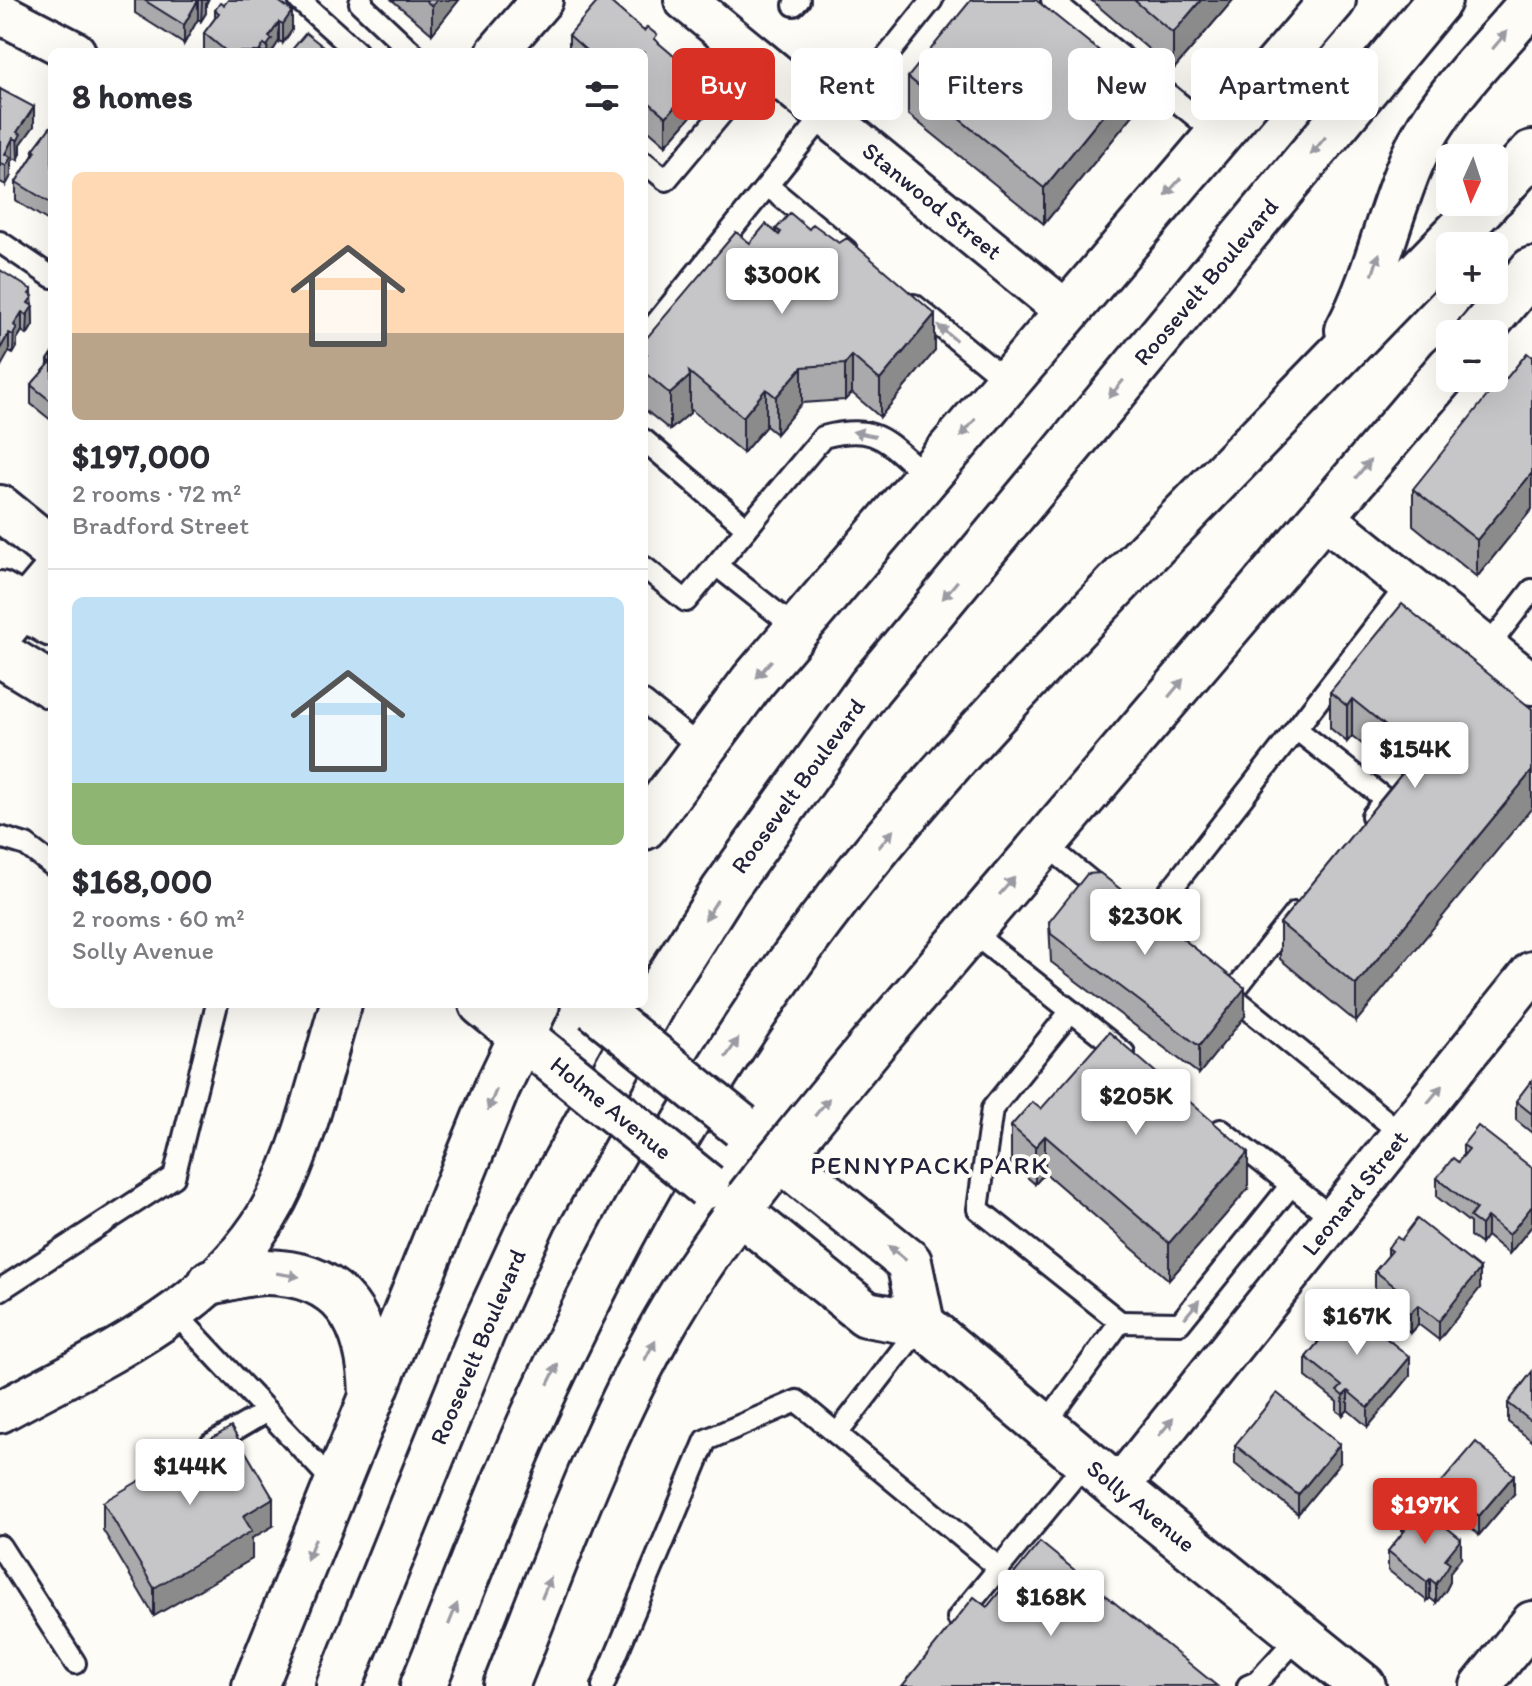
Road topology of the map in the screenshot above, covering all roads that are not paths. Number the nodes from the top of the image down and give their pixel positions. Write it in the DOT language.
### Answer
graph roads {
  1 [pos="299,0"];
  2 [pos="362,0"];
  3 [pos="542,0"];
  4 [pos="685,0"];
  5 [pos="932,0"];
  6 [pos="1052,0"];
  7 [pos="1333,0"];
  8 [pos="1439,0"];
  9 [pos="1532,2"];
  10 [pos="19,12"];
  11 [pos="69,48"];
  12 [pos="353,48"];
  13 [pos="408,48"];
  14 [pos="503,48"];
  15 [pos="744,48"];
  16 [pos="894,48"];
  17 [pos="775,74"];
  18 [pos="791,87"];
  19 [pos="716,120"];
  20 [pos="820,120"];
  21 [pos="832,120"];
  22 [pos="1218,135"];
  23 [pos="1532,153"];
  24 [pos="648,165"];
  25 [pos="1508,180"];
  26 [pos="768,186"];
  27 [pos="1473,216"];
  28 [pos="0,242"];
  29 [pos="862,263"];
  30 [pos="1532,270"];
  31 [pos="48,274"];
  32 [pos="897,292"];
  33 [pos="1067,312"];
  34 [pos="1490,320"];
  35 [pos="648,333"];
  36 [pos="1008,382"];
  37 [pos="1313,382"];
  38 [pos="1436,383"];
  39 [pos="648,443"];
  40 [pos="927,476"];
  41 [pos="0,508"];
  42 [pos="1323,516"];
  43 [pos="747,528"];
  44 [pos="48,547"];
  45 [pos="716,565"];
  46 [pos="648,570"];
  47 [pos="48,579"];
  48 [pos="1408,584"];
  49 [pos="1532,590"];
  50 [pos="19,615"];
  51 [pos="797,629"];
  52 [pos="1487,648"];
  53 [pos="0,654"];
  54 [pos="48,684"];
  55 [pos="1532,684"];
  56 [pos="648,705"];
  57 [pos="1296,729"];
  58 [pos="701,748"];
  59 [pos="648,821"];
  60 [pos="1356,835"];
  61 [pos="0,837"];
  62 [pos="1044,843"];
  63 [pos="48,862"];
  64 [pos="1308,897"];
  65 [pos="969,930"];
  66 [pos="1532,972"];
  67 [pos="1209,977"];
  68 [pos="1231,995"];
  69 [pos="216,1008"];
  70 [pos="340,1008"];
  71 [pos="494,1008"];
  72 [pos="594,1008"];
  73 [pos="1071,1011"];
  74 [pos="529,1020"];
  75 [pos="1144,1069"];
  76 [pos="1205,1117"];
  77 [pos="1402,1134"];
  78 [pos="780,1158"];
  79 [pos="1291,1185"];
  80 [pos="724,1199"];
  81 [pos="1334,1219"];
  82 [pos="211,1282"];
  83 [pos="0,1290"];
  84 [pos="175,1313"];
  85 [pos="1120,1322"];
  86 [pos="922,1324"];
  87 [pos="372,1396"];
  88 [pos="267,1411"];
  89 [pos="0,1412"];
  90 [pos="1044,1426"];
  91 [pos="837,1434"];
  92 [pos="199,1451"];
  93 [pos="1102,1475"];
  94 [pos="336,1485"];
  95 [pos="0,1546"];
  96 [pos="999,1568"];
  97 [pos="1532,1622"];
  98 [pos="1300,1635"];
  99 [pos="944,1636"];
  100 [pos="75,1663"];
  101 [pos="255,1686"];
  102 [pos="339,1686"];
  103 [pos="423,1686"];
  104 [pos="506,1686"];
  105 [pos="603,1686"];
  106 [pos="1248,1686"];
  107 [pos="1363,1686"];
  108 [pos="1481,1686"];
  1 -- 12 [label="lane"];
  2 -- 13 [label="lane"];
  3 -- 14 [label="street"];
  4 -- 15 [label="street, Stanwood Street"];
  5 -- 16 [label="lane"];
  6 -- 22 [label="lane"];
  7 -- 22 [label="main road"];
  8 -- 102 [label="main road, Roosevelt Boulevard, one-way"];
  37 -- 9 [label="main road, one-way"];
  10 -- 11 [label="street"];
  17 -- 18 [label="street, Stanwood Street"];
  19 -- 24 [label="lane"];
  20 -- 26 [label="lane"];
  21 -- 33 [label="street, Stanwood Street"];
  22 -- 33 [label="main road, one-way"];
  23 -- 25 [label="main road"];
  26 -- 29 [label="lane"];
  26 -- 35 [label="lane"];
  27 -- 37 [label="main road"];
  28 -- 31 [label="lane"];
  30 -- 34 [label="main road"];
  36 -- 32 [label="lane, one-way"];
  33 -- 36 [label="main road"];
  36 -- 40 [label="main road, one-way"];
  103 -- 37 [label="main road, one-way"];
  42 -- 38 [label="main road, one-way"];
  39 -- 43 [label="lane"];
  40 -- 43 [label="lane, one-way"];
  40 -- 51 [label="main road"];
  41 -- 44 [label="main road"];
  42 -- 48 [label="street"];
  62 -- 42 [label="main road, one-way"];
  43 -- 45 [label="lane"];
  45 -- 46 [label="lane"];
  45 -- 51 [label="lane"];
  47 -- 50 [label="street"];
  48 -- 52 [label="street"];
  48 -- 57 [label="lane"];
  49 -- 52 [label="lane"];
  51 -- 58 [label="main road, one-way"];
  52 -- 55 [label="street"];
  53 -- 54 [label="main road"];
  56 -- 58 [label="lane"];
  57 -- 60 [label="lane"];
  57 -- 62 [label="lane"];
  58 -- 59 [label="main road"];
  61 -- 63 [label="lane"];
  65 -- 62 [label="main road, one-way"];
  64 -- 68 [label="lane"];
  65 -- 73 [label="lane"];
  78 -- 65 [label="main road, one-way"];
  77 -- 66 [label="street, Leonard Street, one-way"];
  67 -- 68 [label="lane"];
  68 -- 77 [label="lane"];
  69 -- 83 [label="lane"];
  70 -- 82 [label="street"];
  71 -- 74 [label="main road, Holme Avenue"];
  72 -- 78 [label="main road, bridge"];
  73 -- 75 [label="lane"];
  73 -- 85 [label="lane"];
  74 -- 80 [label="main road, Holme Avenue, bridge"];
  74 -- 87 [label="main road, one-way"];
  76 -- 79 [label="lane"];
  77 -- 81 [label="street, Leonard Street"];
  78 -- 80 [label="main road"];
  86 -- 78 [label="main road, one-way"];
  79 -- 81 [label="lane"];
  85 -- 79 [label="lane, one-way"];
  80 -- 86 [label="main road, Solly Avenue"];
  104 -- 80 [label="main road, one-way"];
  93 -- 81 [label="street, Leonard Street, one-way"];
  82 -- 84 [label="street"];
  82 -- 87 [label="main road, one-way"];
  84 -- 88 [label="lane"];
  84 -- 89 [label="street"];
  85 -- 90 [label="lane"];
  86 -- 90 [label="main road, Solly Avenue"];
  86 -- 91 [label="lane"];
  87 -- 94 [label="main road"];
  88 -- 92 [label="lane"];
  88 -- 94 [label="lane"];
  90 -- 93 [label="main road, Solly Avenue"];
  91 -- 96 [label="lane"];
  91 -- 105 [label="lane"];
  93 -- 96 [label="lane"];
  93 -- 98 [label="main road, Solly Avenue"];
  94 -- 101 [label="main road, one-way"];
  95 -- 100 [label="lane"];
  96 -- 99 [label="lane"];
  97 -- 108 [label="street"];
  98 -- 106 [label="lane"];
  98 -- 107 [label="main road, Solly Avenue"];
}
